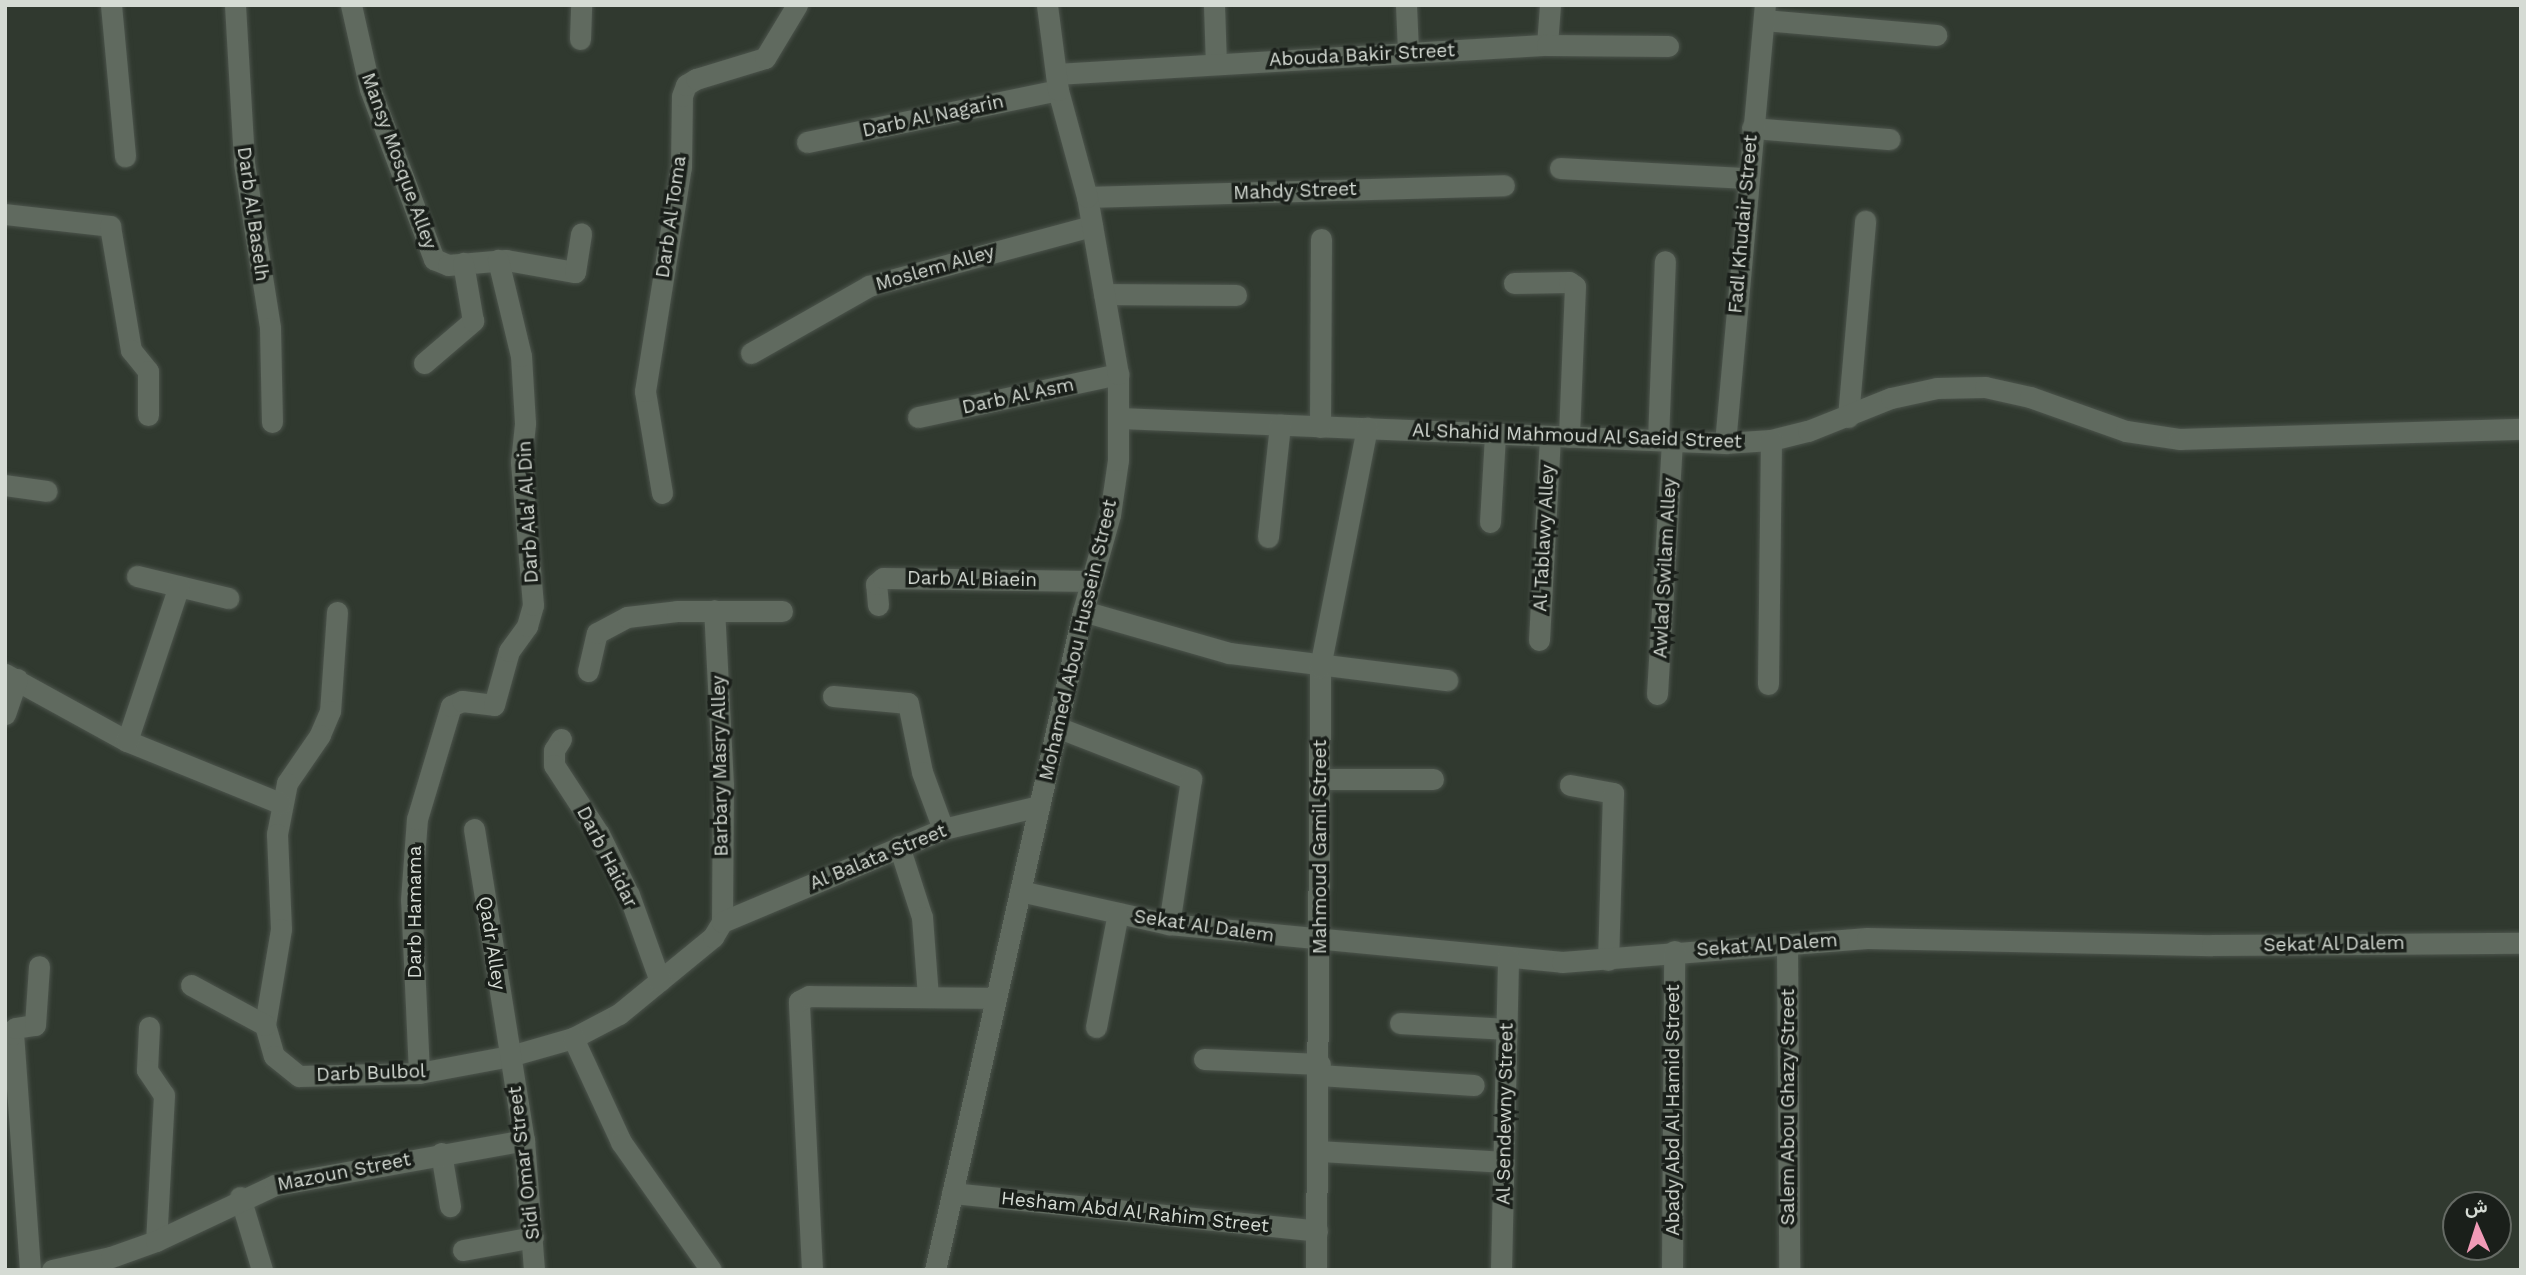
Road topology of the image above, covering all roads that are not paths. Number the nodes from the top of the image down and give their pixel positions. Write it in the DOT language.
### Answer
graph roads {
  1 [pos="111,5"];
  2 [pos="235,5"];
  3 [pos="351,5"];
  4 [pos="581,5"];
  5 [pos="797,5"];
  6 [pos="1047,5"];
  7 [pos="1214,5"];
  8 [pos="1406,5"];
  9 [pos="1550,5"];
  10 [pos="1765,13"];
  11 [pos="1936,35"];
  12 [pos="580,39"];
  13 [pos="1547,45"];
  14 [pos="1668,46"];
  15 [pos="1408,51"];
  16 [pos="1216,64"];
  17 [pos="1057,82"];
  18 [pos="1752,128"];
  19 [pos="1890,139"];
  20 [pos="807,142"];
  21 [pos="125,156"];
  22 [pos="1560,167"];
  23 [pos="1746,178"];
  24 [pos="1504,185"];
  25 [pos="1087,197"];
  26 [pos="5,214"];
  27 [pos="1865,221"];
  28 [pos="1092,226"];
  29 [pos="581,233"];
  30 [pos="1321,239"];
  31 [pos="498,260"];
  32 [pos="1665,261"];
  33 [pos="463,263"];
  34 [pos="1514,283"];
  35 [pos="1104,294"];
  36 [pos="1236,295"];
  37 [pos="751,353"];
  38 [pos="424,363"];
  39 [pos="1118,374"];
  40 [pos="148,415"];
  41 [pos="918,417"];
  42 [pos="1848,417"];
  43 [pos="1121,418"];
  44 [pos="272,422"];
  45 [pos="1280,425"];
  46 [pos="1320,427"];
  47 [pos="1367,428"];
  48 [pos="2521,429"];
  49 [pos="1494,434"];
  50 [pos="1560,436"];
  51 [pos="1665,440"];
  52 [pos="1771,440"];
  53 [pos="1725,443"];
  54 [pos="5,485"];
  55 [pos="47,491"];
  56 [pos="662,493"];
  57 [pos="1490,522"];
  58 [pos="1268,537"];
  59 [pos="136,576"];
  60 [pos="1091,581"];
  61 [pos="179,586"];
  62 [pos="228,598"];
  63 [pos="878,605"];
  64 [pos="714,610"];
  65 [pos="782,611"];
  66 [pos="1083,611"];
  67 [pos="337,612"];
  68 [pos="1539,640"];
  69 [pos="1320,667"];
  70 [pos="588,671"];
  71 [pos="11,677"];
  72 [pos="1447,680"];
  73 [pos="1768,684"];
  74 [pos="1657,694"];
  75 [pos="833,696"];
  76 [pos="448,712"];
  77 [pos="5,714"];
  78 [pos="1057,727"];
  79 [pos="561,738"];
  80 [pos="127,741"];
  81 [pos="1320,779"];
  82 [pos="1433,779"];
  83 [pos="1570,785"];
  84 [pos="280,803"];
  85 [pos="1039,806"];
  86 [pos="474,829"];
  87 [pos="943,829"];
  88 [pos="899,846"];
  89 [pos="1020,891"];
  90 [pos="1118,913"];
  91 [pos="722,922"];
  92 [pos="1169,924"];
  93 [pos="1320,941"];
  94 [pos="2521,943"];
  95 [pos="1787,944"];
  96 [pos="1674,951"];
  97 [pos="1508,958"];
  98 [pos="1608,960"];
  99 [pos="39,966"];
  100 [pos="660,981"];
  101 [pos="191,985"];
  102 [pos="928,997"];
  103 [pos="996,998"];
  104 [pos="1400,1023"];
  105 [pos="265,1025"];
  106 [pos="149,1027"];
  107 [pos="1096,1027"];
  108 [pos="1507,1029"];
  109 [pos="573,1038"];
  110 [pos="510,1056"];
  111 [pos="1205,1059"];
  112 [pos="1320,1070"];
  113 [pos="419,1073"];
  114 [pos="1474,1085"];
  115 [pos="524,1140"];
  116 [pos="1319,1151"];
  117 [pos="440,1153"];
  118 [pos="1504,1162"];
  119 [pos="952,1194"];
  120 [pos="240,1197"];
  121 [pos="450,1206"];
  122 [pos="1317,1231"];
  123 [pos="533,1237"];
  124 [pos="156,1241"];
  125 [pos="463,1250"];
  126 [pos="113,1264"];
  127 [pos="30,1270"];
  128 [pos="52,1270"];
  129 [pos="262,1270"];
  130 [pos="534,1270"];
  131 [pos="711,1270"];
  132 [pos="812,1270"];
  133 [pos="935,1270"];
  134 [pos="1316,1270"];
  135 [pos="1501,1270"];
  136 [pos="1672,1270"];
  137 [pos="1789,1270"];
  1 -- 21 [label="street"];
  2 -- 44 [label="street, Darb Al Baselh"];
  3 -- 33 [label="street, Mansy Mosque Alley"];
  4 -- 12 [label="street"];
  5 -- 56 [label="street, Darb Al Toma"];
  6 -- 17 [label="street, Mohamed Abou Hussein Street"];
  7 -- 16 [label="street"];
  8 -- 15 [label="street"];
  9 -- 13 [label="street"];
  10 -- 11 [label="street"];
  10 -- 18 [label="street, Fadl Khudair Street"];
  13 -- 14 [label="street, Abouda Bakir Street"];
  13 -- 15 [label="street, Abouda Bakir Street"];
  15 -- 16 [label="street, Abouda Bakir Street"];
  16 -- 17 [label="street, Abouda Bakir Street"];
  17 -- 20 [label="street, Darb Al Nagarin"];
  17 -- 25 [label="street, Mohamed Abou Hussein Street"];
  18 -- 19 [label="street"];
  18 -- 23 [label="street, Fadl Khudair Street"];
  22 -- 23 [label="street"];
  23 -- 53 [label="street, Fadl Khudair Street"];
  24 -- 25 [label="street, Mahdy Street"];
  25 -- 28 [label="street, Mohamed Abou Hussein Street"];
  26 -- 40 [label="street"];
  27 -- 42 [label="street"];
  28 -- 35 [label="street, Mohamed Abou Hussein Street"];
  28 -- 37 [label="street, Moslem Alley"];
  29 -- 31 [label="street, Mansy Mosque Alley"];
  30 -- 46 [label="street"];
  31 -- 33 [label="street, Mansy Mosque Alley"];
  31 -- 76 [label="street, Darb Ala' Al Din"];
  32 -- 51 [label="street, Awlad Swilam Alley"];
  33 -- 38 [label="street"];
  34 -- 50 [label="street, Al Tablawy Alley"];
  35 -- 36 [label="street"];
  35 -- 39 [label="street, Mohamed Abou Hussein Street"];
  39 -- 41 [label="street, Darb Al Asm"];
  39 -- 43 [label="street, Mohamed Abou Hussein Street"];
  42 -- 48 [label="street, Al Shahid Mahmoud Al Saeid Street"];
  42 -- 52 [label="street, Al Shahid Mahmoud Al Saeid Street"];
  43 -- 45 [label="street, Al Shahid Mahmoud Al Saeid Street"];
  43 -- 60 [label="street, Mohamed Abou Hussein Street"];
  45 -- 46 [label="street, Al Shahid Mahmoud Al Saeid Street"];
  45 -- 58 [label="street"];
  46 -- 47 [label="street, Al Shahid Mahmoud Al Saeid Street"];
  47 -- 49 [label="street, Al Shahid Mahmoud Al Saeid Street"];
  47 -- 69 [label="street, Mahmoud Gamil Street"];
  49 -- 50 [label="street, Al Shahid Mahmoud Al Saeid Street"];
  49 -- 57 [label="street"];
  50 -- 51 [label="street, Al Shahid Mahmoud Al Saeid Street"];
  50 -- 68 [label="street, Al Tablawy Alley"];
  51 -- 53 [label="street, Al Shahid Mahmoud Al Saeid Street"];
  51 -- 74 [label="street, Awlad Swilam Alley"];
  52 -- 53 [label="street, Al Shahid Mahmoud Al Saeid Street"];
  52 -- 73 [label="street"];
  54 -- 55 [label="street"];
  59 -- 61 [label="street"];
  60 -- 63 [label="street, Darb Al Biaein"];
  60 -- 66 [label="street, Mohamed Abou Hussein Street"];
  61 -- 62 [label="street"];
  61 -- 80 [label="street"];
  64 -- 65 [label="street"];
  64 -- 70 [label="street"];
  64 -- 91 [label="street, Barbary Masry Alley"];
  66 -- 69 [label="street"];
  66 -- 78 [label="street, Mohamed Abou Hussein Street"];
  67 -- 84 [label="street, Darb Bulbol"];
  69 -- 72 [label="street"];
  69 -- 81 [label="street, Mahmoud Gamil Street"];
  71 -- 77 [label="street"];
  71 -- 80 [label="street"];
  75 -- 87 [label="street"];
  76 -- 113 [label="street, Darb Hamama"];
  78 -- 85 [label="street, Mohamed Abou Hussein Street"];
  78 -- 92 [label="street"];
  79 -- 100 [label="street, Darb Haidar"];
  80 -- 84 [label="street"];
  81 -- 82 [label="street"];
  81 -- 93 [label="street, Mahmoud Gamil Street"];
  83 -- 98 [label="street"];
  84 -- 105 [label="street, Darb Bulbol"];
  85 -- 87 [label="street, Al Balata Street"];
  85 -- 89 [label="street, Mohamed Abou Hussein Street"];
  86 -- 110 [label="street, Qadr Alley"];
  87 -- 88 [label="street, Al Balata Street"];
  88 -- 91 [label="street, Al Balata Street"];
  88 -- 102 [label="street"];
  89 -- 90 [label="street, Sekat Al Dalem"];
  89 -- 103 [label="street, Mohamed Abou Hussein Street"];
  90 -- 92 [label="street, Sekat Al Dalem"];
  90 -- 107 [label="street"];
  91 -- 100 [label="street, Darb Bulbol"];
  92 -- 93 [label="street, Sekat Al Dalem"];
  93 -- 97 [label="street, Sekat Al Dalem"];
  93 -- 112 [label="street, Mahmoud Gamil Street"];
  94 -- 95 [label="street, Sekat Al Dalem"];
  95 -- 96 [label="street, Sekat Al Dalem"];
  95 -- 137 [label="street, Salem Abou Ghazy Street"];
  96 -- 98 [label="street, Sekat Al Dalem"];
  96 -- 136 [label="street, Abady Abd Al Hamid Street"];
  97 -- 98 [label="street, Sekat Al Dalem"];
  97 -- 108 [label="street, Al Sendewny Street"];
  99 -- 127 [label="street"];
  100 -- 109 [label="street, Darb Bulbol"];
  101 -- 105 [label="street"];
  102 -- 103 [label="street"];
  102 -- 132 [label="street"];
  103 -- 119 [label="street, Mohamed Abou Hussein Street"];
  104 -- 108 [label="street"];
  105 -- 113 [label="street, Darb Bulbol"];
  106 -- 124 [label="street"];
  108 -- 118 [label="street, Al Sendewny Street"];
  109 -- 110 [label="street, Darb Bulbol"];
  109 -- 131 [label="street"];
  110 -- 113 [label="street, Darb Bulbol"];
  110 -- 115 [label="street, Sidi Omar Street"];
  111 -- 112 [label="street"];
  112 -- 114 [label="street"];
  112 -- 116 [label="street, Mahmoud Gamil Street"];
  115 -- 117 [label="street, Mazoun Street"];
  115 -- 123 [label="street, Sidi Omar Street"];
  116 -- 118 [label="street"];
  116 -- 122 [label="street, Mahmoud Gamil Street"];
  117 -- 120 [label="street, Mazoun Street"];
  117 -- 121 [label="street"];
  118 -- 135 [label="street, Al Sendewny Street"];
  119 -- 122 [label="street, Hesham Abd Al Rahim Street"];
  119 -- 133 [label="street, Mohamed Abou Hussein Street"];
  120 -- 124 [label="street, Mazoun Street"];
  120 -- 129 [label="street"];
  122 -- 134 [label="street, Mahmoud Gamil Street"];
  123 -- 125 [label="street"];
  123 -- 130 [label="street, Sidi Omar Street"];
  124 -- 126 [label="street, Mazoun Street"];
  126 -- 128 [label="street, Mazoun Street"];
}
